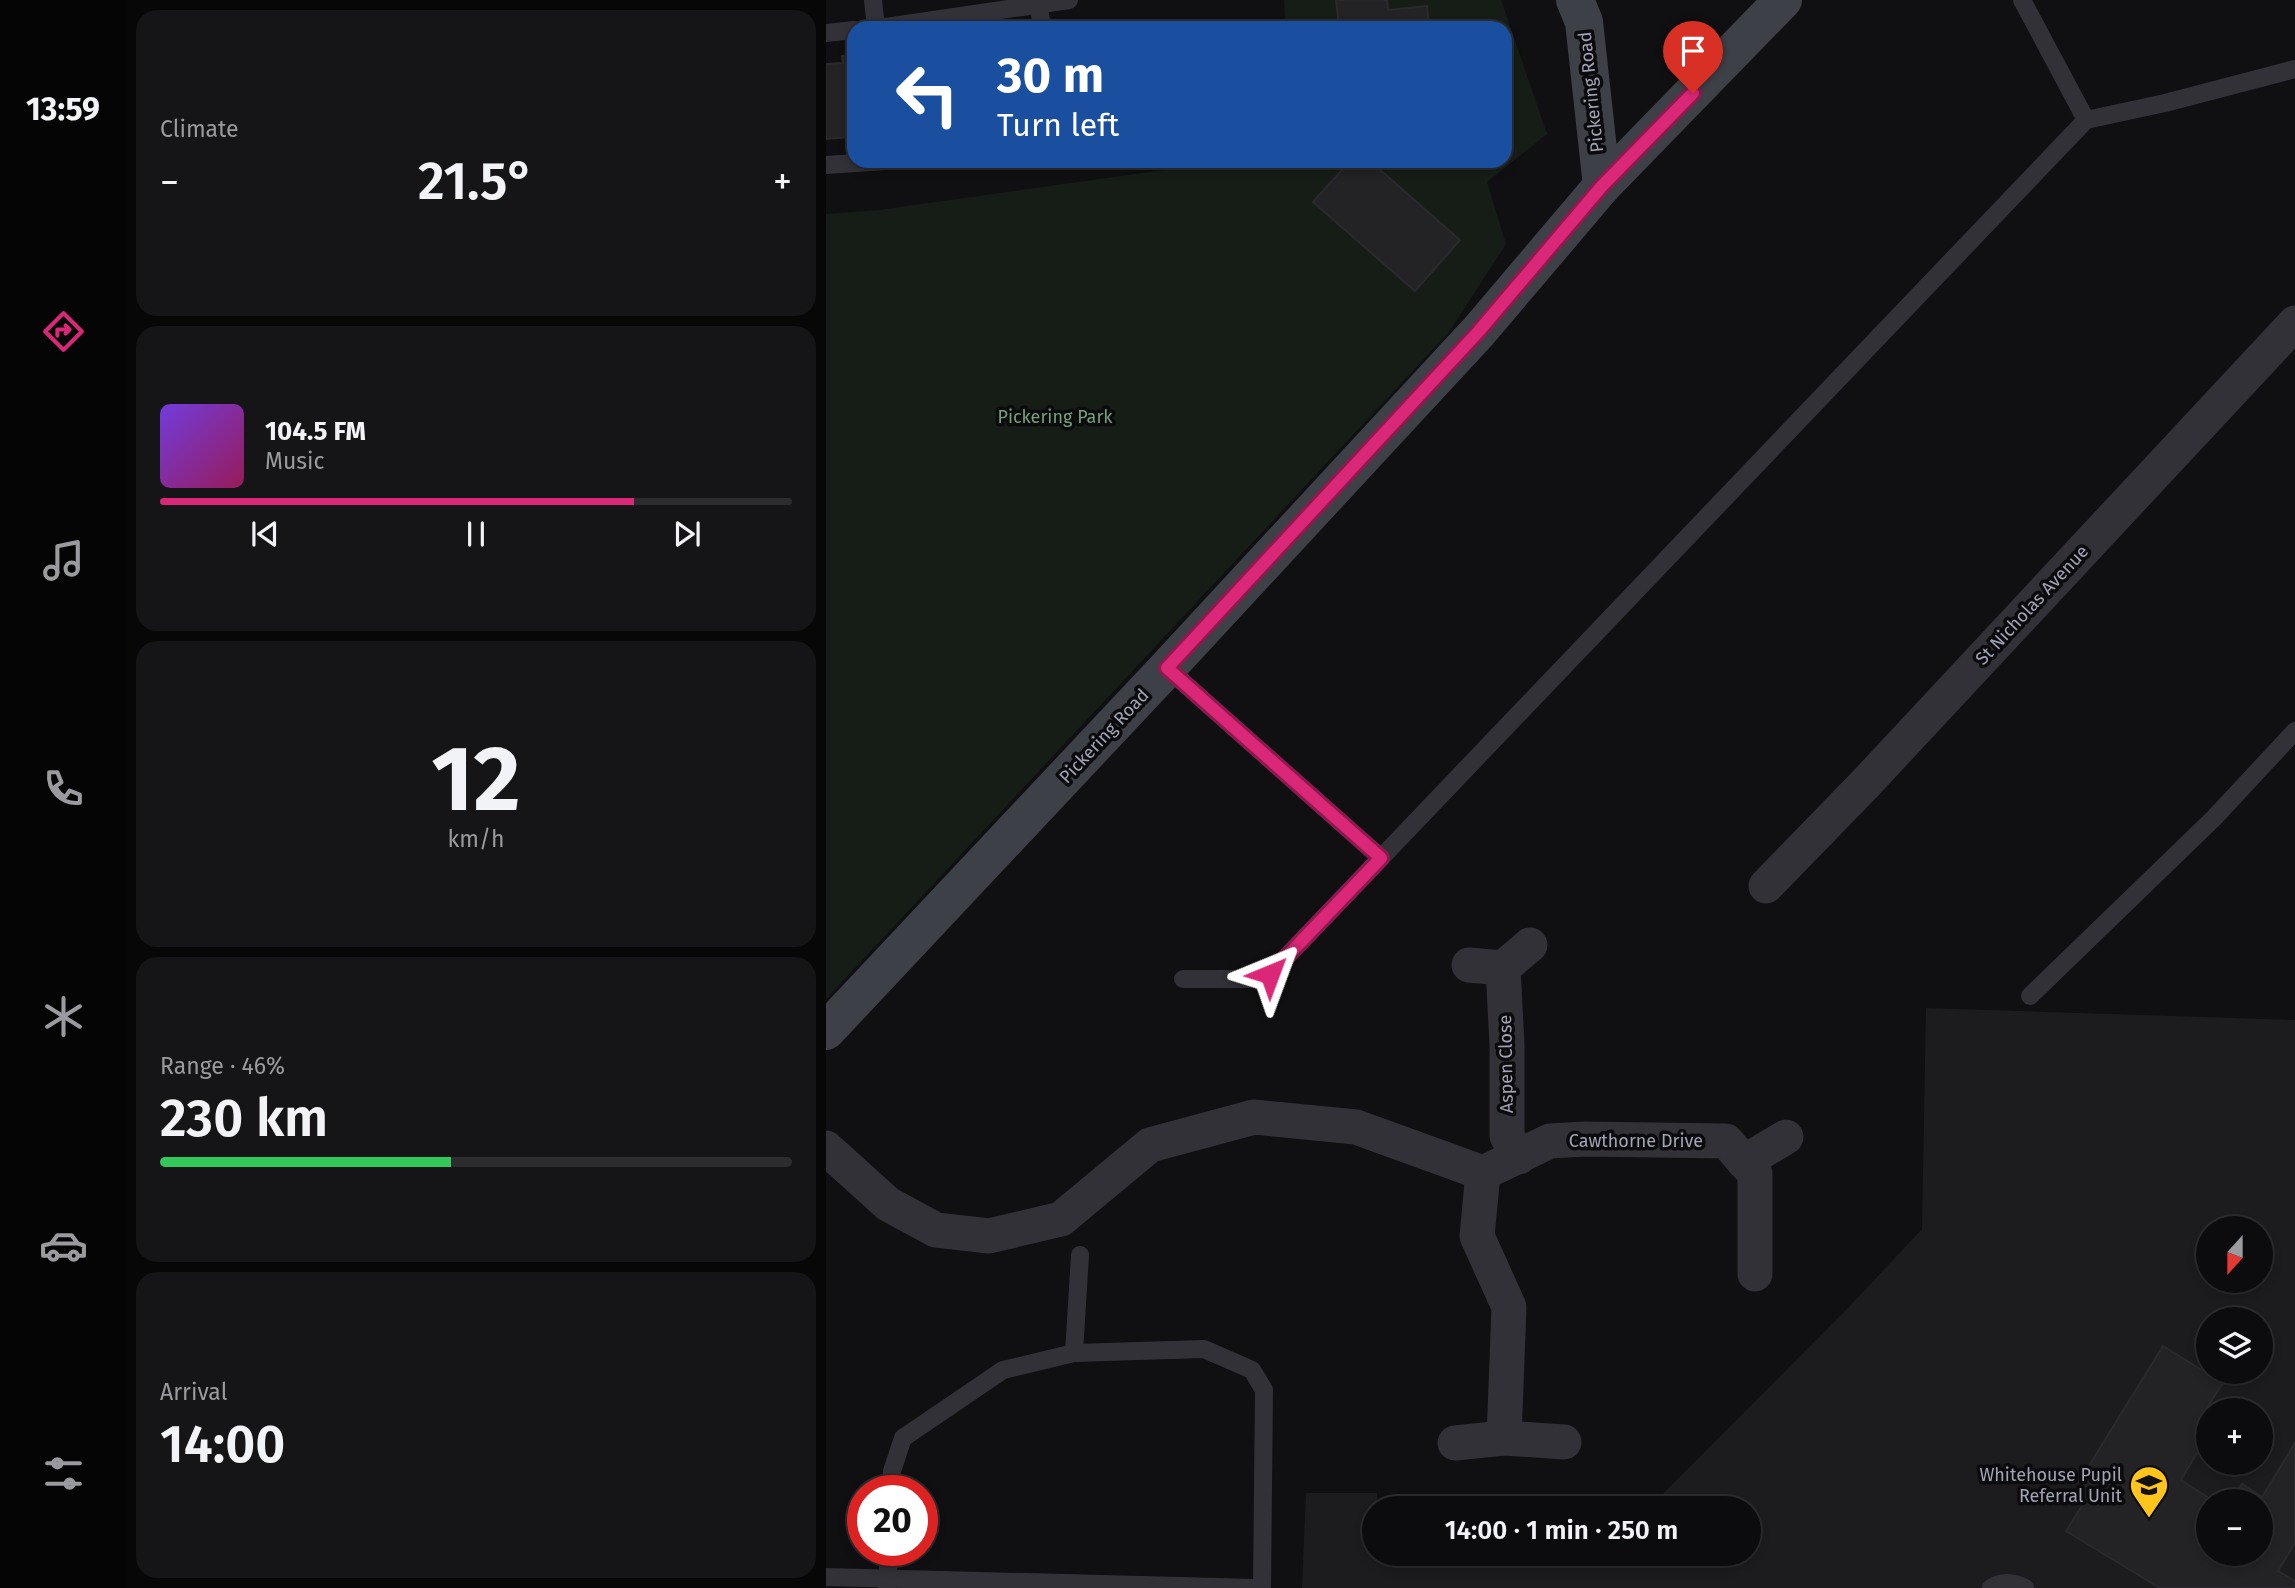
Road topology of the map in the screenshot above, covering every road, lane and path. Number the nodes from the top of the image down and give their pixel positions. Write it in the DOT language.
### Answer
graph roads {
  1 [pos="873,0"];
  2 [pos="1069,0"];
  3 [pos="1575,0"];
  4 [pos="1783,0"];
  5 [pos="2022,0"];
  6 [pos="1039,3"];
  7 [pos="876,21"];
  8 [pos="922,21"];
  9 [pos="1041,21"];
  10 [pos="847,31"];
  11 [pos="826,33"];
  12 [pos="2295,69"];
  13 [pos="2086,120"];
  14 [pos="847,164"];
  15 [pos="826,165"];
  16 [pos="1602,186"];
  17 [pos="2295,323"];
  18 [pos="1167,668"];
  19 [pos="2295,731"];
  20 [pos="1381,858"];
  21 [pos="1766,886"];
  22 [pos="1530,945"];
  23 [pos="1183,979"];
  24 [pos="2030,996"];
  25 [pos="826,1031"];
  26 [pos="1786,1137"];
  27 [pos="826,1148"];
  28 [pos="1519,1157"];
  29 [pos="1744,1162"];
  30 [pos="1483,1173"];
  31 [pos="1080,1255"];
  32 [pos="1755,1274"];
  33 [pos="1074,1353"];
  34 [pos="1504,1438"];
  35 [pos="1564,1442"];
  36 [pos="1455,1443"];
  37 [pos="892,1475"];
  38 [pos="826,1577"];
  39 [pos="888,1583"];
  40 [pos="1256,1588"];
  41 [pos="1262,1588"];
  42 [pos="1992,1588"];
  43 [pos="2025,1588"];
  1 -- 7 [label="lane"];
  2 -- 6 [label="lane"];
  3 -- 16 [label="street, Pickering Road"];
  4 -- 16 [label="street, Pickering Road"];
  5 -- 13 [label="lane"];
  6 -- 8 [label="lane"];
  6 -- 9 [label="lane"];
  10 -- 11 [label="lane"];
  12 -- 13 [label="lane"];
  13 -- 20 [label="lane"];
  14 -- 15 [label="lane"];
  16 -- 18 [label="street, Pickering Road"];
  17 -- 21 [label="street, St Nicholas Avenue"];
  18 -- 20 [label="lane"];
  18 -- 25 [label="street, Pickering Road"];
  19 -- 24 [label="lane"];
  20 -- 23 [label="lane"];
  22 -- 28 [label="street, Aspen Close"];
  26 -- 29 [label="street"];
  27 -- 30 [label="street"];
  28 -- 29 [label="street, Cawthorne Drive"];
  28 -- 30 [label="street, Cawthorne Drive"];
  29 -- 32 [label="street"];
  30 -- 34 [label="street"];
  31 -- 33 [label="lane"];
  33 -- 37 [label="lane"];
  33 -- 41 [label="lane"];
  34 -- 35 [label="street"];
  34 -- 36 [label="street"];
  38 -- 39 [label="lane"];
  39 -- 40 [label="lane"];
  42 -- 43 [label="lane"];
}
